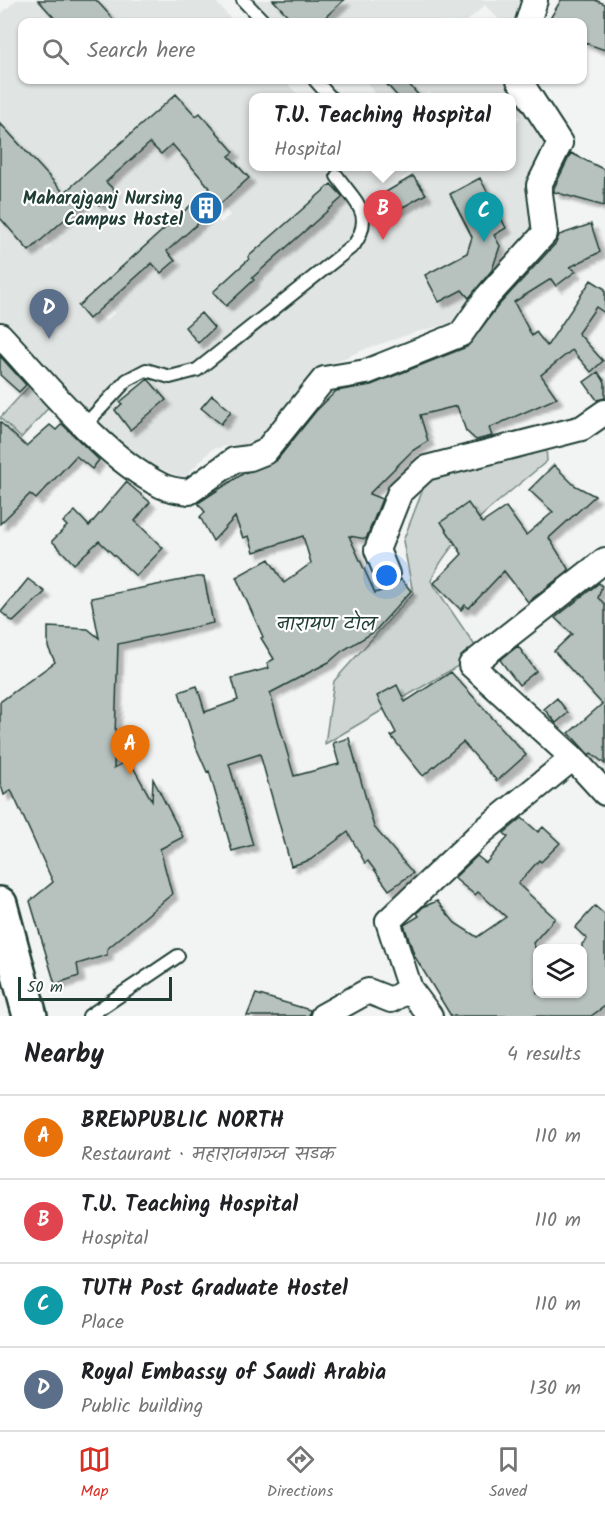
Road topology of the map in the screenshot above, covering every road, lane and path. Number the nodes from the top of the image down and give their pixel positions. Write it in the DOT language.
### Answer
graph roads {
  1 [pos="243,0"];
  2 [pos="535,0"];
  3 [pos="260,18"];
  4 [pos="529,18"];
  5 [pos="522,84"];
  6 [pos="337,176"];
  7 [pos="0,335"];
  8 [pos="605,412"];
  9 [pos="84,426"];
  10 [pos="605,560"];
  11 [pos="387,574"];
  12 [pos="573,758"];
  13 [pos="605,794"];
  14 [pos="0,904"];
  15 [pos="178,956"];
  16 [pos="410,989"];
  17 [pos="30,1016"];
  18 [pos="89,1016"];
  19 [pos="323,1016"];
  20 [pos="430,1016"];
  1 -- 3 [label="lane"];
  2 -- 4 [label="street"];
  5 -- 9 [label="street"];
  6 -- 9 [label="lane"];
  7 -- 9 [label="street"];
  8 -- 11 [label="street"];
  10 -- 12 [label="street"];
  12 -- 13 [label="street"];
  12 -- 16 [label="street"];
  14 -- 17 [label="main road"];
  15 -- 18 [label="lane"];
  16 -- 19 [label="street"];
  16 -- 20 [label="street"];
}
